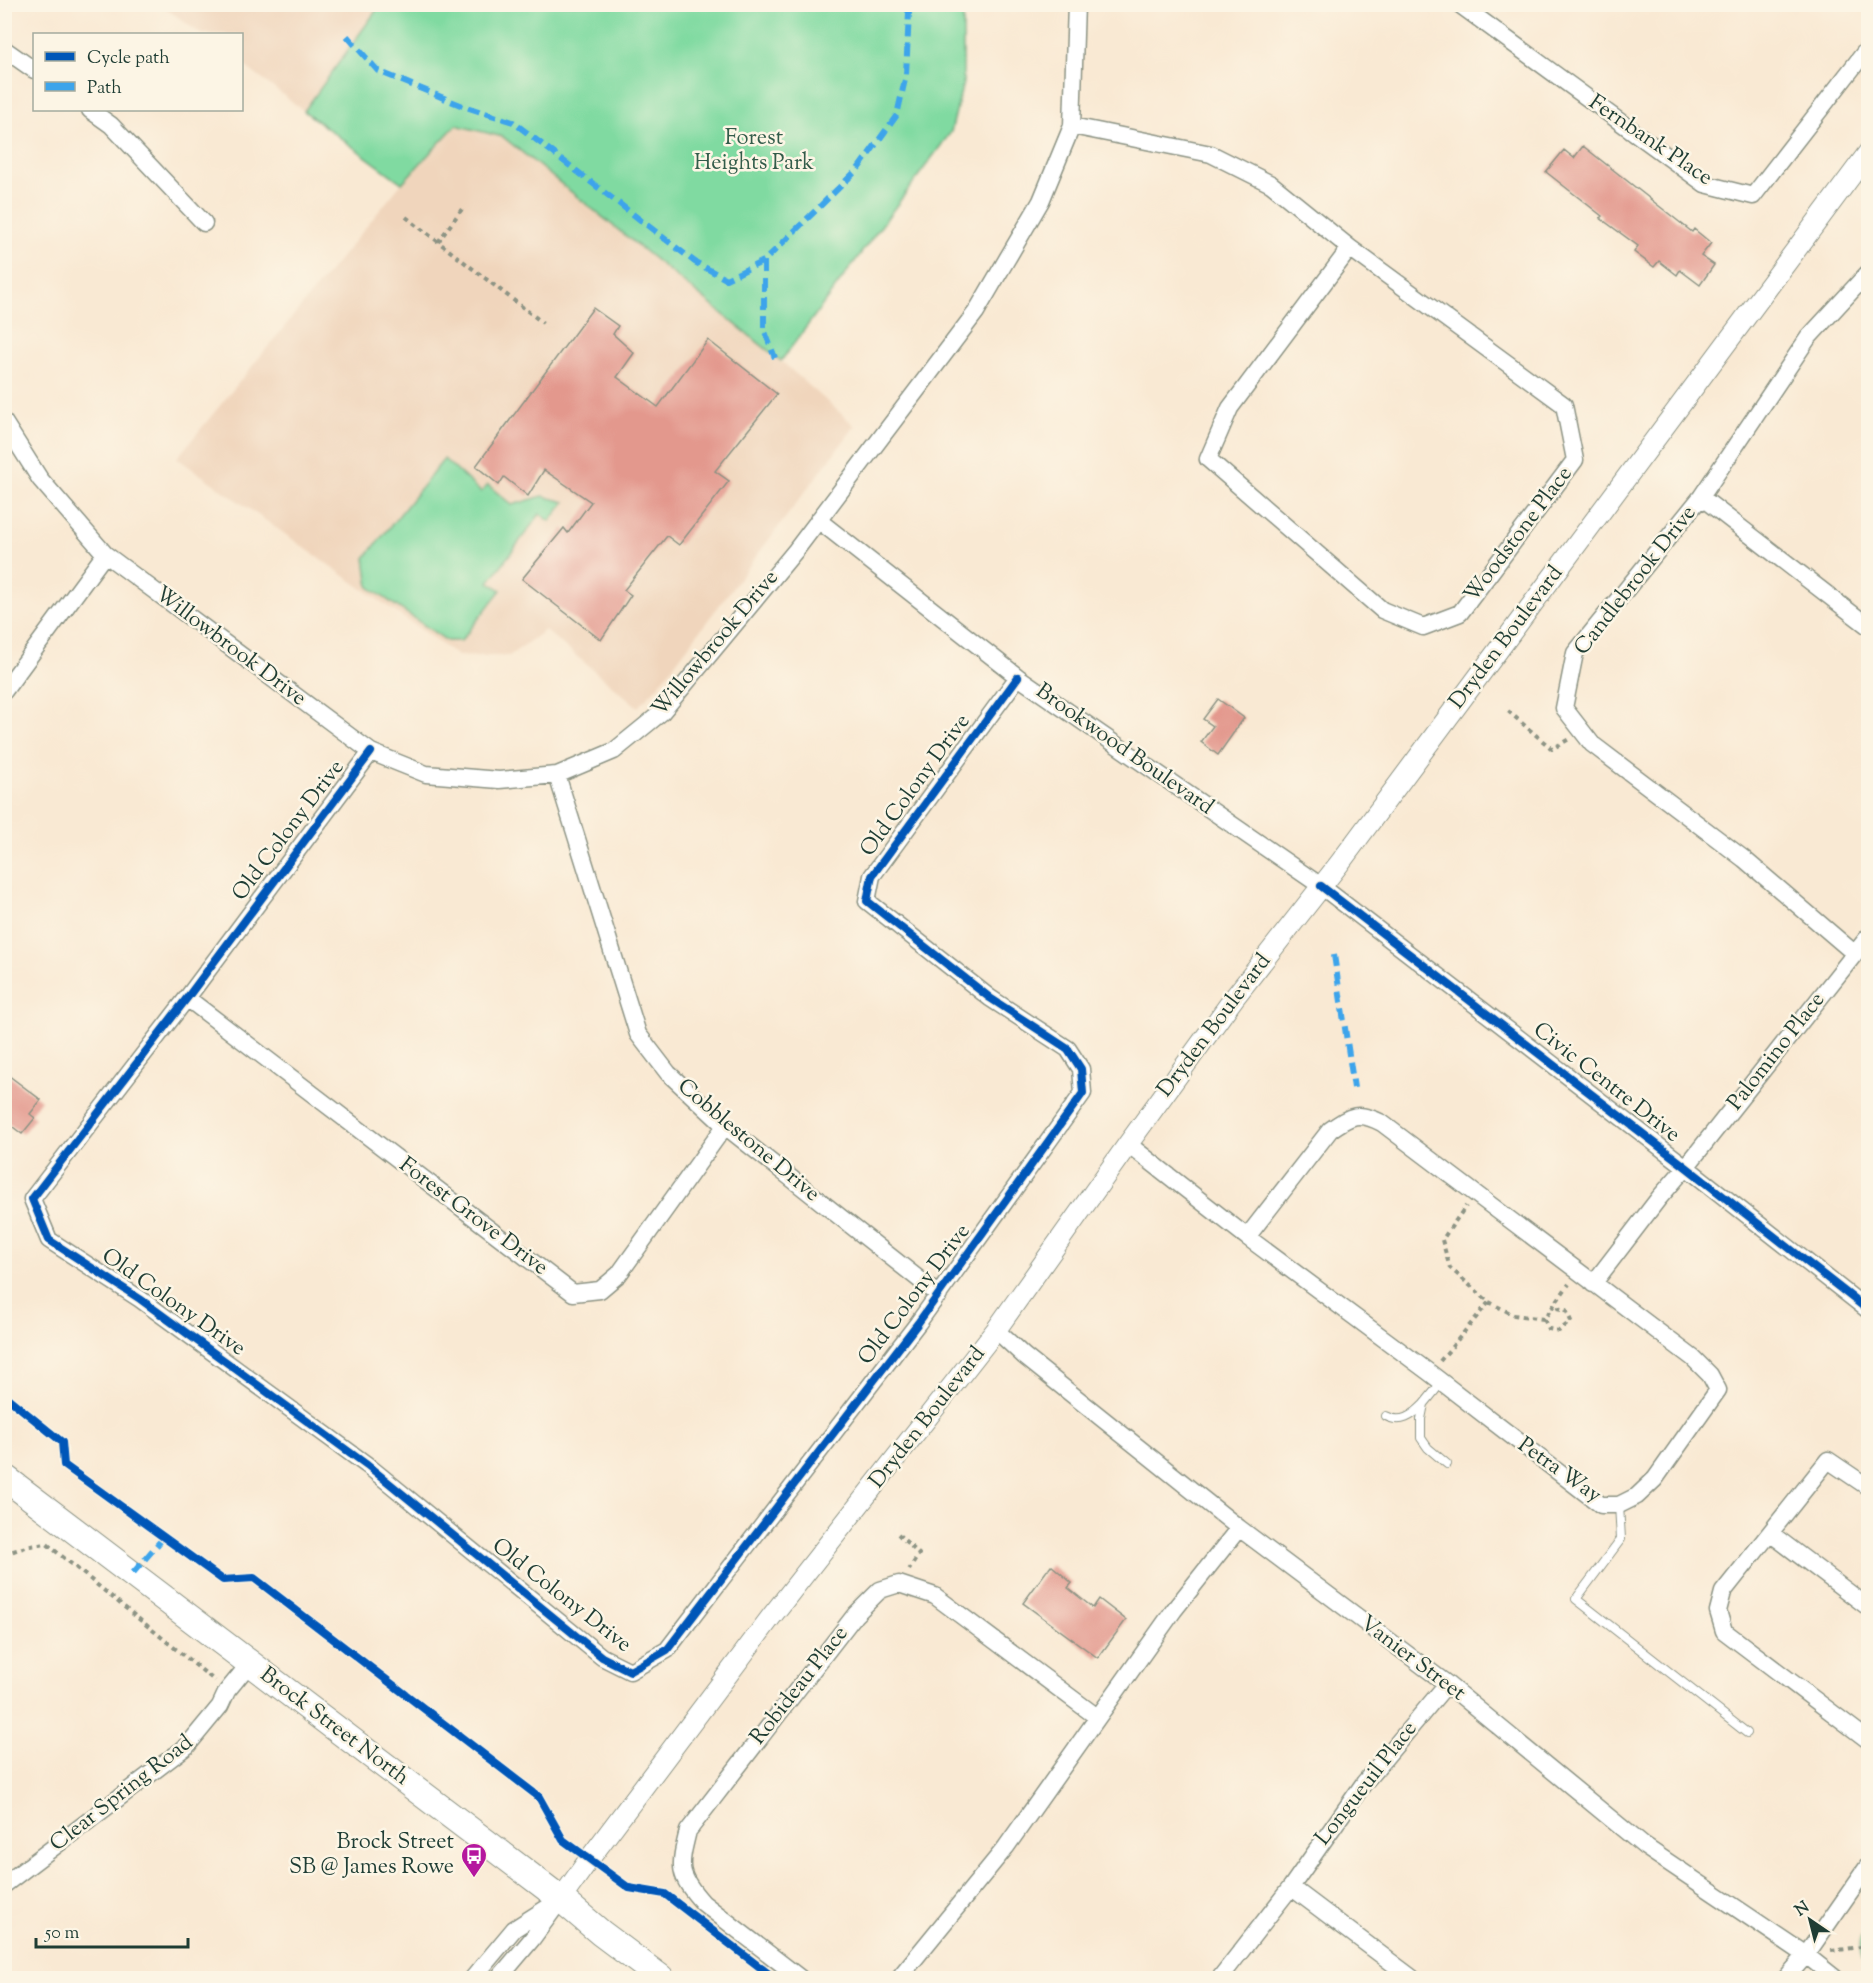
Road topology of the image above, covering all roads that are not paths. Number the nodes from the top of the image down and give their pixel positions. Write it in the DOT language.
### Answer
graph roads {
  1 [pos="1076,4"];
  2 [pos="1459,4"];
  3 [pos="1869,48"];
  4 [pos="4,49"];
  5 [pos="33,69"];
  6 [pos="91,111"];
  7 [pos="1072,126"];
  8 [pos="1869,153"];
  9 [pos="204,223"];
  10 [pos="1350,248"];
  11 [pos="1869,273"];
  12 [pos="4,423"];
  13 [pos="1701,497"];
  14 [pos="818,520"];
  15 [pos="105,554"];
  16 [pos="1869,626"];
  17 [pos="1018,677"];
  18 [pos="4,691"];
  19 [pos="371,752"];
  20 [pos="557,775"];
  21 [pos="1321,886"];
  22 [pos="1869,937"];
  23 [pos="1854,953"];
  24 [pos="187,998"];
  25 [pos="725,1126"];
  26 [pos="1128,1143"];
  27 [pos="1686,1167"];
  28 [pos="1247,1237"];
  29 [pos="1593,1284"];
  30 [pos="939,1295"];
  31 [pos="1869,1310"];
  32 [pos="996,1330"];
  33 [pos="1435,1378"];
  34 [pos="1424,1404"];
  35 [pos="1386,1416"];
  36 [pos="1447,1464"];
  37 [pos="4,1477"];
  38 [pos="1869,1487"];
  39 [pos="1619,1505"];
  40 [pos="1239,1528"];
  41 [pos="1770,1533"];
  42 [pos="1869,1607"];
  43 [pos="250,1664"];
  44 [pos="1447,1684"];
  45 [pos="1097,1718"];
  46 [pos="1747,1732"];
  47 [pos="1869,1740"];
  48 [pos="1869,1866"];
  49 [pos="4,1885"];
  50 [pos="1291,1887"];
  51 [pos="561,1899"];
  52 [pos="1806,1955"];
  53 [pos="473,1978"];
  54 [pos="500,1978"];
  55 [pos="661,1978"];
  56 [pos="800,1978"];
  57 [pos="899,1978"];
  58 [pos="1220,1978"];
  59 [pos="1412,1978"];
  60 [pos="1786,1978"];
  61 [pos="1835,1978"];
  1 -- 7 [label="street, Willowbrook Drive"];
  2 -- 3 [label="street, Fernbank Place"];
  4 -- 5 [label="street"];
  6 -- 9 [label="street"];
  7 -- 10 [label="street, Woodstone Place"];
  7 -- 14 [label="street, Willowbrook Drive"];
  8 -- 21 [label="street, Dryden Boulevard"];
  10 -- 10 [label="street, Woodstone Place"];
  11 -- 13 [label="street, Candlebrook Drive"];
  12 -- 15 [label="street, Willowbrook Drive"];
  13 -- 16 [label="street"];
  13 -- 23 [label="street, Candlebrook Drive"];
  14 -- 17 [label="street, Brookwood Boulevard"];
  14 -- 20 [label="street, Willowbrook Drive"];
  15 -- 18 [label="street"];
  15 -- 19 [label="street, Willowbrook Drive"];
  17 -- 21 [label="street, Brookwood Boulevard"];
  17 -- 30 [label="street, Old Colony Drive"];
  19 -- 20 [label="street, Willowbrook Drive"];
  19 -- 24 [label="street, Old Colony Drive"];
  20 -- 25 [label="street, Cobblestone Drive"];
  21 -- 26 [label="street, Dryden Boulevard"];
  21 -- 27 [label="street, Civic Centre Drive"];
  22 -- 23 [label="street, Palomino Place"];
  23 -- 27 [label="street, Palomino Place"];
  24 -- 25 [label="street, Forest Grove Drive"];
  24 -- 30 [label="street, Old Colony Drive"];
  25 -- 30 [label="street, Cobblestone Drive"];
  26 -- 28 [label="street, Petra Way"];
  26 -- 32 [label="street, Dryden Boulevard"];
  27 -- 29 [label="street"];
  27 -- 31 [label="street, Civic Centre Drive"];
  28 -- 29 [label="street, Petra Way"];
  28 -- 33 [label="street, Petra Way"];
  29 -- 39 [label="street, Petra Way"];
  32 -- 40 [label="street, Vanier Street"];
  32 -- 51 [label="street, Dryden Boulevard"];
  33 -- 34 [label="lane"];
  33 -- 39 [label="street, Petra Way"];
  34 -- 35 [label="lane"];
  34 -- 36 [label="lane"];
  37 -- 43 [label="main road, Brock Street North"];
  38 -- 41 [label="street"];
  39 -- 46 [label="lane"];
  40 -- 44 [label="street, Vanier Street"];
  40 -- 45 [label="street"];
  41 -- 42 [label="street"];
  41 -- 47 [label="street"];
  43 -- 49 [label="street, Clear Spring Road"];
  43 -- 51 [label="main road, Brock Street North"];
  44 -- 50 [label="street, Longueuil Place"];
  44 -- 52 [label="street, Vanier Street"];
  45 -- 56 [label="street, Robideau Place"];
  45 -- 57 [label="street"];
  48 -- 52 [label="street"];
  50 -- 58 [label="street, Longueuil Place"];
  50 -- 59 [label="street"];
  51 -- 53 [label="street"];
  51 -- 54 [label="street"];
  51 -- 55 [label="main road, Brock Street North"];
  52 -- 60 [label="street"];
  52 -- 61 [label="street, Vanier Street"];
}
